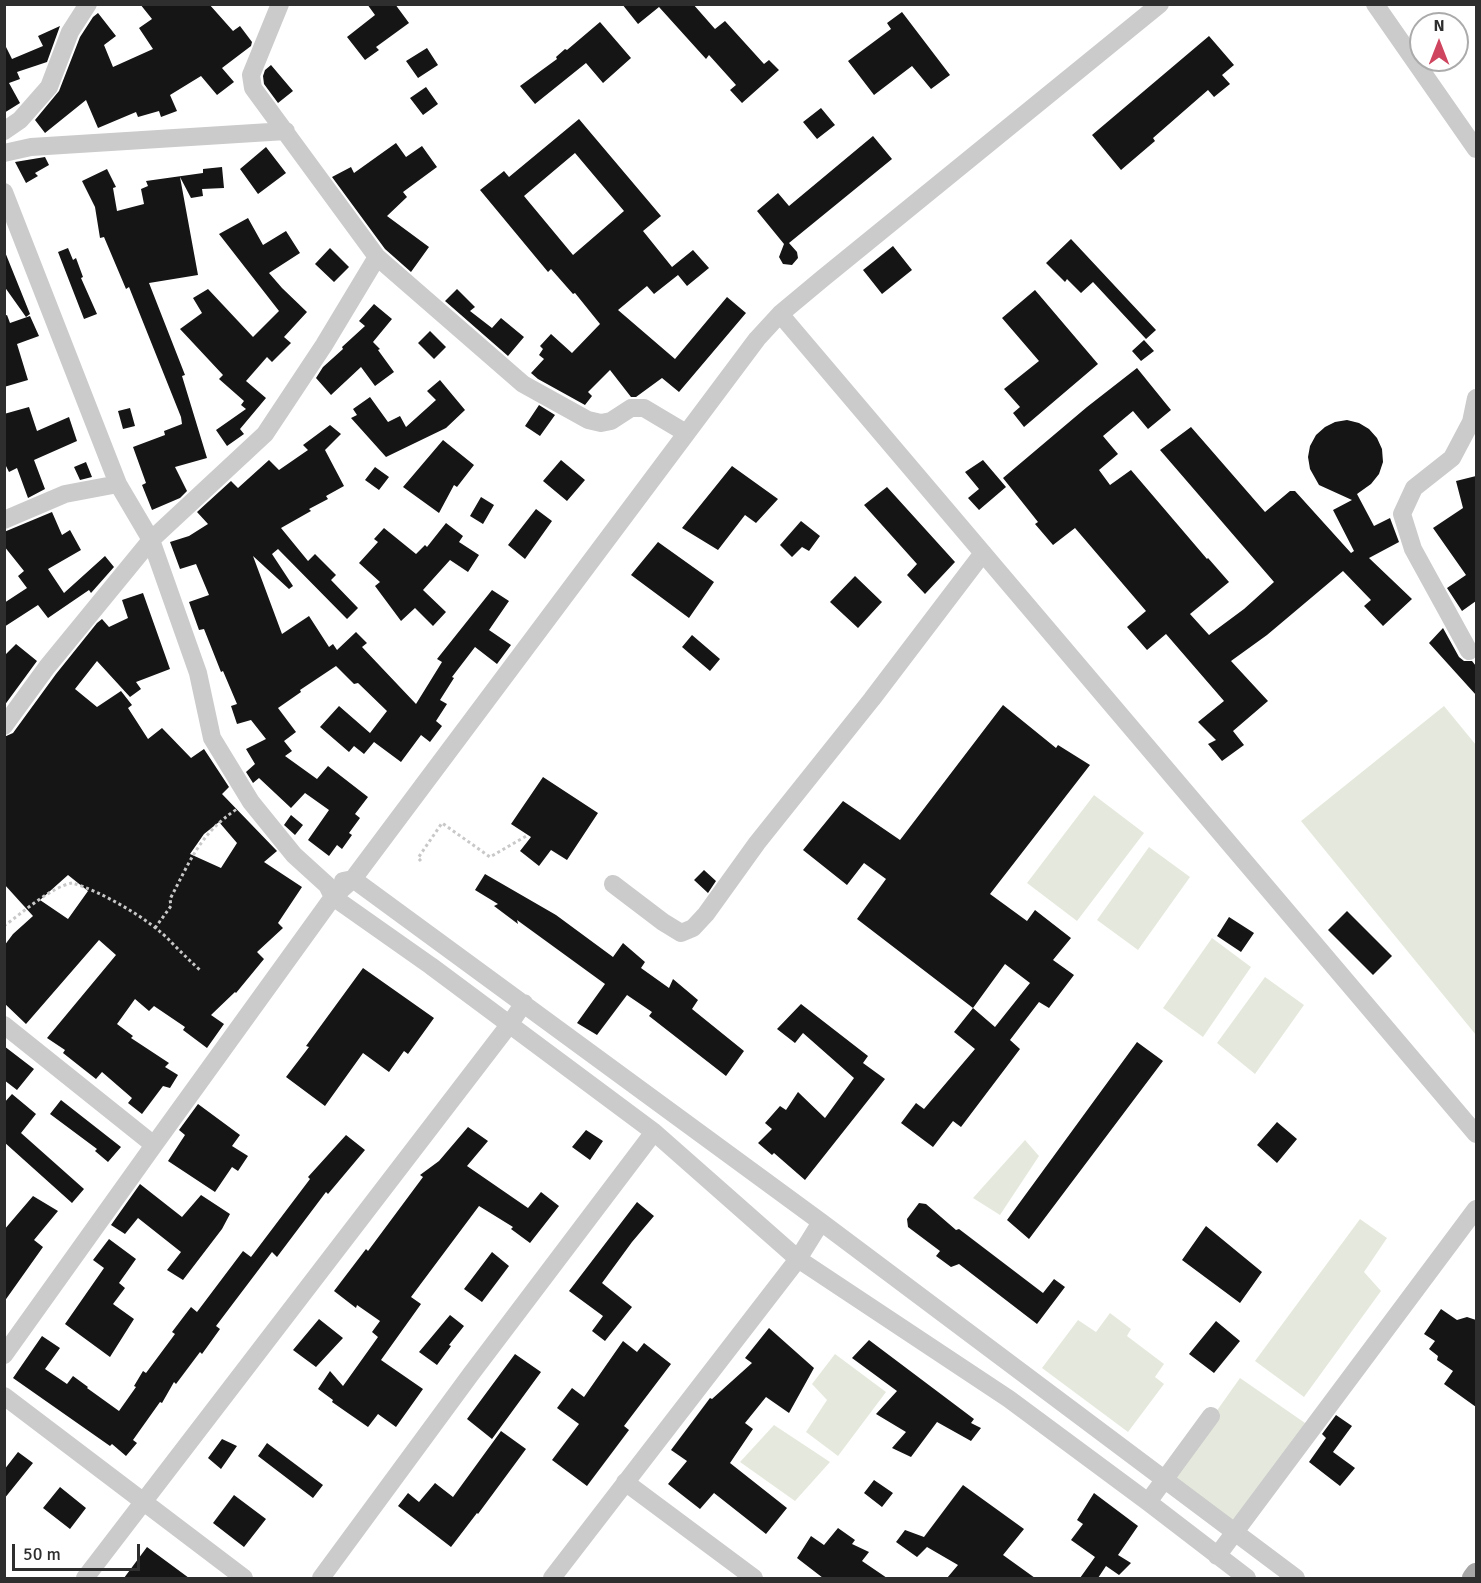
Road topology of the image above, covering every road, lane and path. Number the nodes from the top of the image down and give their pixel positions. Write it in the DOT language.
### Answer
graph roads {
  1 [pos="88,4"];
  2 [pos="280,4"];
  3 [pos="1160,4"];
  4 [pos="1375,4"];
  5 [pos="20,120"];
  6 [pos="4,131"];
  7 [pos="286,131"];
  8 [pos="31,147"];
  9 [pos="1476,149"];
  10 [pos="4,153"];
  11 [pos="4,192"];
  12 [pos="377,257"];
  13 [pos="780,314"];
  14 [pos="1476,398"];
  15 [pos="686,433"];
  16 [pos="118,484"];
  17 [pos="4,520"];
  18 [pos="151,540"];
  19 [pos="983,553"];
  20 [pos="1469,651"];
  21 [pos="4,726"];
  22 [pos="251,802"];
  23 [pos="528,835"];
  24 [pos="421,861"];
  25 [pos="353,879"];
  26 [pos="613,884"];
  27 [pos="330,891"];
  28 [pos="4,926"];
  29 [pos="155,928"];
  30 [pos="201,971"];
  31 [pos="524,1003"];
  32 [pos="4,1025"];
  33 [pos="509,1025"];
  34 [pos="654,1132"];
  35 [pos="1476,1134"];
  36 [pos="154,1145"];
  37 [pos="1476,1209"];
  38 [pos="821,1222"];
  39 [pos="798,1259"];
  40 [pos="4,1355"];
  41 [pos="4,1396"];
  42 [pos="1211,1416"];
  43 [pos="1164,1480"];
  44 [pos="625,1482"];
  45 [pos="142,1502"];
  46 [pos="1148,1502"];
  47 [pos="1235,1534"];
  48 [pos="1217,1557"];
  49 [pos="1476,1574"];
  50 [pos="85,1578"];
  51 [pos="244,1578"];
  52 [pos="321,1578"];
  53 [pos="552,1578"];
  54 [pos="754,1578"];
  55 [pos="1247,1578"];
  56 [pos="1296,1578"];
  57 [pos="1473,1578"];
  1 -- 5 [label="street"];
  2 -- 7 [label="street"];
  3 -- 13 [label="street"];
  4 -- 9 [label="street"];
  5 -- 6 [label="street"];
  5 -- 8 [label="street"];
  7 -- 8 [label="street"];
  7 -- 12 [label="street"];
  8 -- 10 [label="street"];
  11 -- 16 [label="street"];
  12 -- 15 [label="street"];
  12 -- 18 [label="street"];
  13 -- 15 [label="street"];
  13 -- 19 [label="street"];
  14 -- 20 [label="street"];
  15 -- 25 [label="street"];
  16 -- 17 [label="street"];
  16 -- 18 [label="street"];
  18 -- 21 [label="street"];
  18 -- 22 [label="street"];
  19 -- 26 [label="street"];
  19 -- 35 [label="street"];
  22 -- 27 [label="street"];
  22 -- 29 [label="path"];
  23 -- 24 [label="path"];
  25 -- 27 [label="street"];
  25 -- 31 [label="street"];
  27 -- 33 [label="street"];
  27 -- 36 [label="street"];
  28 -- 29 [label="path"];
  29 -- 30 [label="path"];
  31 -- 33 [label="street"];
  31 -- 38 [label="street"];
  32 -- 36 [label="street"];
  33 -- 34 [label="street"];
  33 -- 45 [label="street"];
  34 -- 39 [label="street"];
  34 -- 52 [label="street"];
  36 -- 40 [label="street"];
  37 -- 47 [label="street"];
  38 -- 39 [label="street"];
  38 -- 43 [label="street"];
  39 -- 44 [label="street"];
  39 -- 46 [label="street"];
  41 -- 45 [label="street"];
  42 -- 43 [label="street"];
  43 -- 46 [label="street"];
  43 -- 47 [label="street"];
  44 -- 53 [label="street"];
  44 -- 54 [label="street"];
  45 -- 50 [label="street"];
  45 -- 51 [label="street"];
  46 -- 48 [label="street"];
  47 -- 48 [label="street"];
  47 -- 56 [label="street"];
  48 -- 55 [label="street"];
  49 -- 57 [label="main road"];
}
